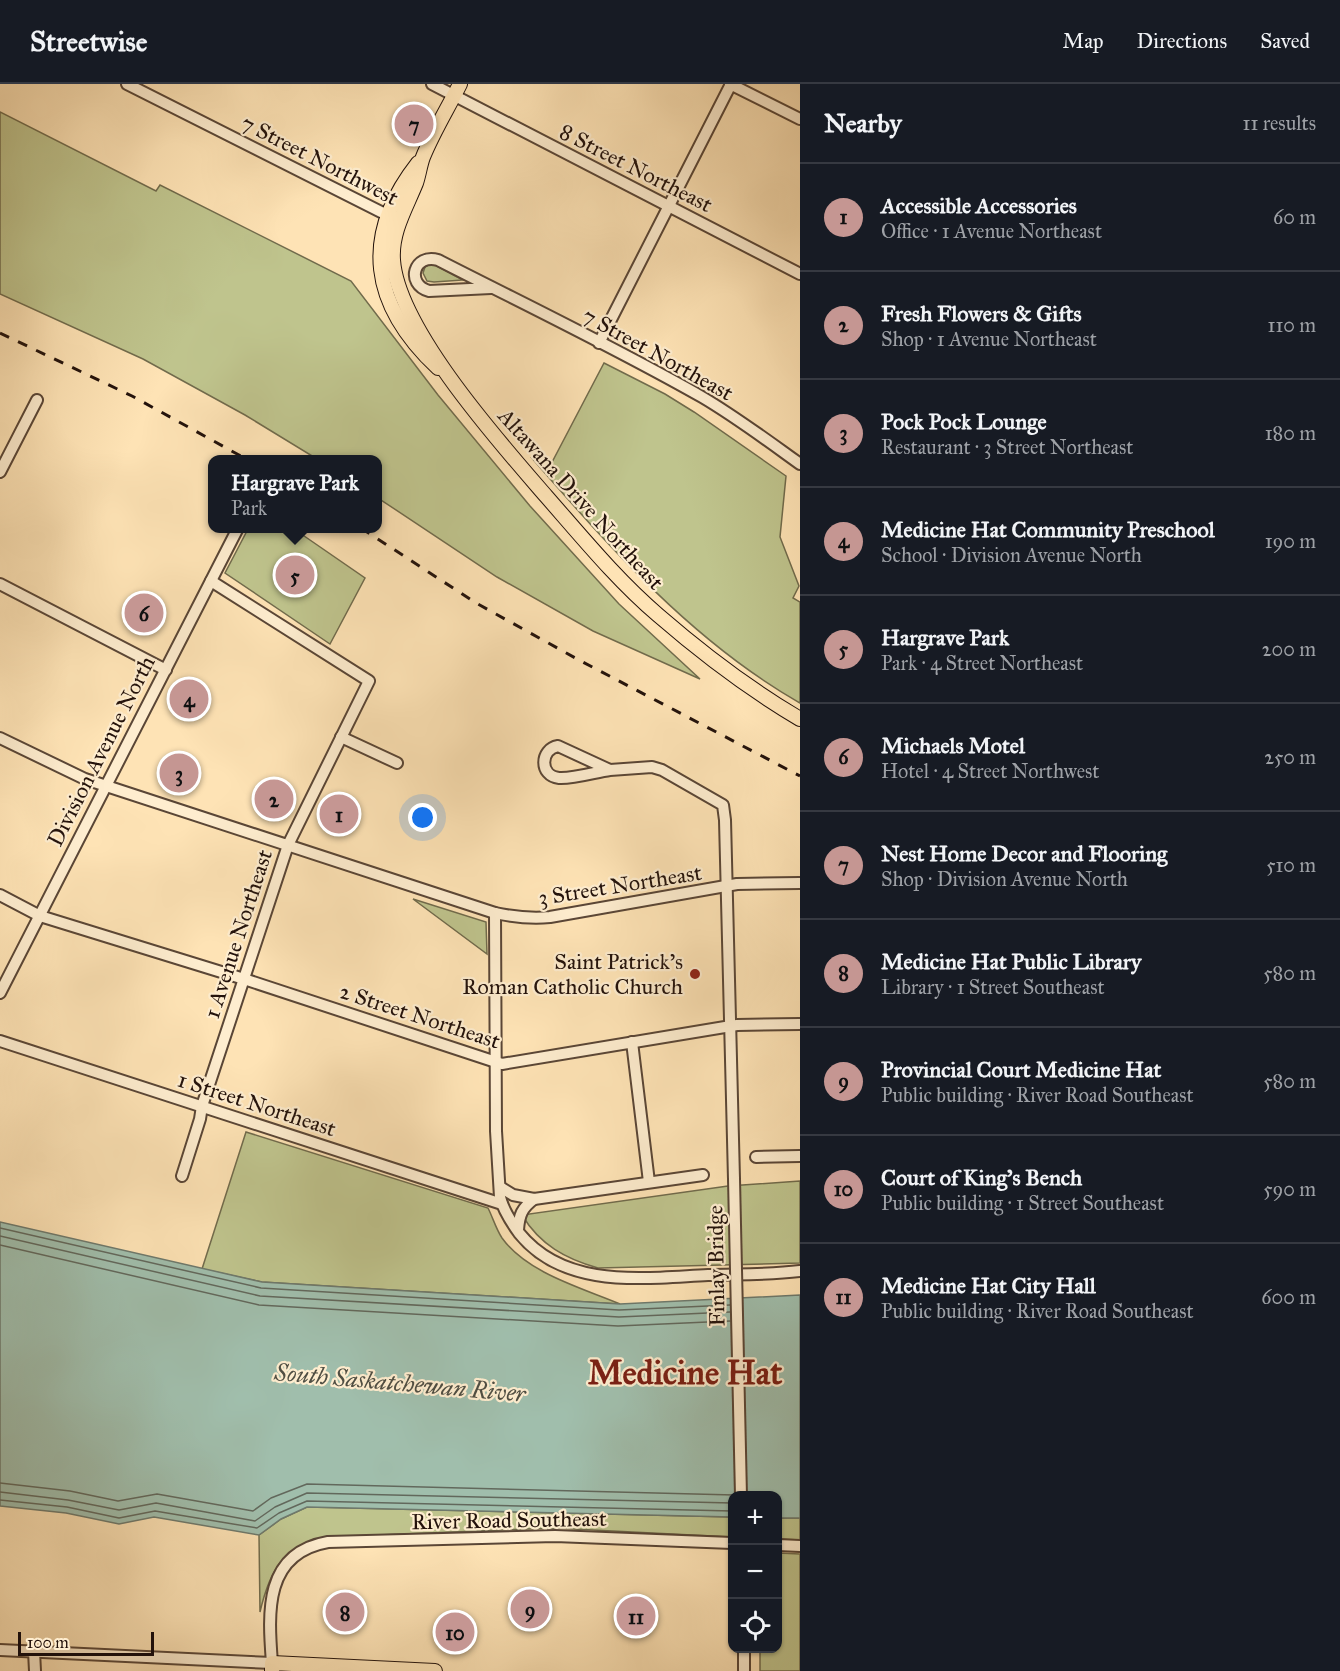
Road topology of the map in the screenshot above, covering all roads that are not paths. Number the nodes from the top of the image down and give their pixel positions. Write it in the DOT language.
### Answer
graph roads {
  1 [pos="129,84"];
  2 [pos="432,84"];
  3 [pos="731,84"];
  4 [pos="457,90"];
  5 [pos="800,120"];
  6 [pos="668,207"];
  7 [pos="393,219"];
  8 [pos="800,274"];
  9 [pos="491,288"];
  10 [pos="598,343"];
  11 [pos="37,400"];
  12 [pos="800,464"];
  13 [pos="0,472"];
  14 [pos="235,533"];
  15 [pos="211,581"];
  16 [pos="0,584"];
  17 [pos="166,670"];
  18 [pos="800,719"];
  19 [pos="341,737"];
  20 [pos="0,738"];
  21 [pos="397,763"];
  22 [pos="610,770"];
  23 [pos="105,786"];
  24 [pos="288,845"];
  25 [pos="800,883"];
  26 [pos="727,887"];
  27 [pos="0,895"];
  28 [pos="495,913"];
  29 [pos="40,916"];
  30 [pos="244,979"];
  31 [pos="0,993"];
  32 [pos="800,1024"];
  33 [pos="729,1027"];
  34 [pos="0,1041"];
  35 [pos="632,1042"];
  36 [pos="495,1062"];
  37 [pos="202,1106"];
  38 [pos="800,1156"];
  39 [pos="756,1157"];
  40 [pos="703,1175"];
  41 [pos="182,1176"];
  42 [pos="649,1182"];
  43 [pos="500,1187"];
  44 [pos="534,1199"];
  45 [pos="502,1204"];
  46 [pos="518,1230"];
  47 [pos="800,1271"];
  48 [pos="741,1491"];
  49 [pos="728,1543"];
  50 [pos="782,1545"];
  51 [pos="800,1546"];
  52 [pos="0,1650"];
  53 [pos="34,1651"];
  54 [pos="744,1653"];
  55 [pos="272,1667"];
  56 [pos="35,1671"];
  57 [pos="435,1671"];
  58 [pos="744,1671"];
  1 -- 7 [label="street, 7 Street Northwest"];
  2 -- 4 [label="street, 8 Street Northeast"];
  3 -- 5 [label="street"];
  3 -- 6 [label="street"];
  4 -- 6 [label="street, 8 Street Northeast"];
  4 -- 7 [label="main road"];
  6 -- 8 [label="street, 8 Street Northeast"];
  6 -- 10 [label="street"];
  7 -- 18 [label="main road, Altawana Drive Northeast"];
  9 -- 9 [label="street, 7 Street Northeast"];
  9 -- 10 [label="street, 7 Street Northeast"];
  10 -- 12 [label="street, 7 Street Northeast"];
  11 -- 13 [label="street"];
  14 -- 15 [label="street, Division Avenue North"];
  15 -- 17 [label="street, Division Avenue North"];
  15 -- 19 [label="street, 1 Avenue Northeast"];
  16 -- 17 [label="street"];
  17 -- 23 [label="street, Division Avenue North"];
  19 -- 21 [label="street"];
  19 -- 24 [label="street, 1 Avenue Northeast"];
  20 -- 23 [label="street, 3 Street Northeast"];
  22 -- 22 [label="street"];
  22 -- 26 [label="street, Finlay Bridge"];
  23 -- 24 [label="street, 3 Street Northeast"];
  23 -- 29 [label="street, Division Avenue North"];
  24 -- 28 [label="street, 3 Street Northeast"];
  24 -- 30 [label="street, 1 Avenue Northeast"];
  25 -- 26 [label="street, 3 Street Northeast"];
  26 -- 28 [label="street, 3 Street Northeast"];
  26 -- 33 [label="street, Finlay Bridge"];
  27 -- 29 [label="street, 2 Street Northeast"];
  28 -- 36 [label="street"];
  29 -- 30 [label="street, 2 Street Northeast"];
  29 -- 31 [label="street, Division Avenue North"];
  30 -- 36 [label="street, 2 Street Northeast"];
  30 -- 37 [label="street, 1 Avenue Northeast"];
  32 -- 33 [label="street, 2 Street Northeast"];
  33 -- 35 [label="street, 2 Street Northeast"];
  33 -- 48 [label="street, Finlay Bridge, bridge"];
  34 -- 37 [label="street, 1 Street Northeast"];
  35 -- 36 [label="street, 2 Street Northeast"];
  35 -- 42 [label="street"];
  36 -- 43 [label="street"];
  37 -- 41 [label="street, 1 Avenue Northeast"];
  37 -- 45 [label="street, 1 Street Northeast"];
  38 -- 39 [label="street"];
  40 -- 42 [label="street"];
  42 -- 44 [label="street"];
  43 -- 44 [label="street"];
  43 -- 45 [label="street"];
  44 -- 46 [label="street"];
  45 -- 46 [label="street"];
  46 -- 47 [label="street"];
  49 -- 55 [label="street, River Road Southeast"];
  50 -- 51 [label="street"];
  52 -- 53 [label="street"];
  53 -- 55 [label="street"];
  53 -- 56 [label="street"];
  54 -- 58 [label="street"];
  55 -- 57 [label="main road"];
}
